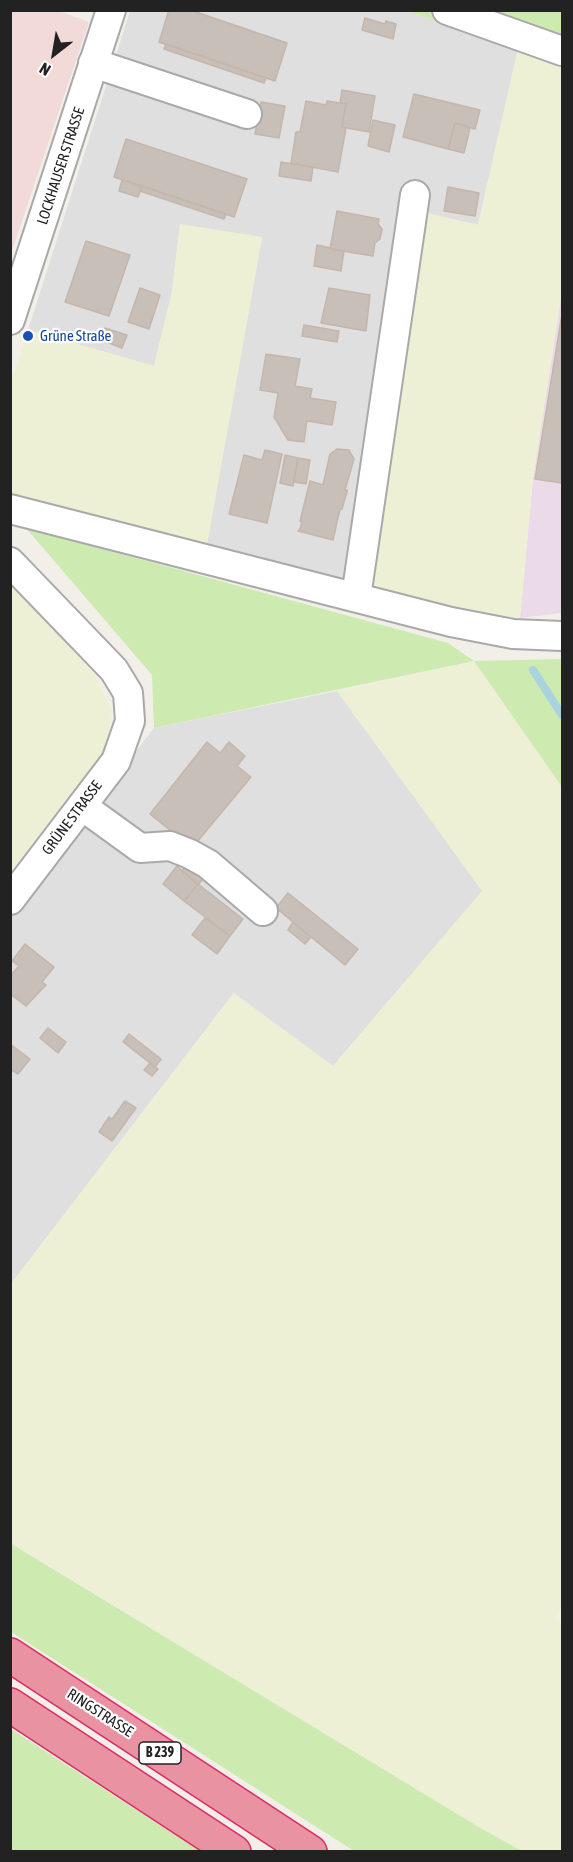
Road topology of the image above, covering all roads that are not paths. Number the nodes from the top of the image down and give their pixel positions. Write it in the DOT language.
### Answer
graph roads {
  1 [pos="111,10"];
  2 [pos="447,10"];
  3 [pos="562,51"];
  4 [pos="93,63"];
  5 [pos="247,114"];
  6 [pos="415,195"];
  7 [pos="10,321"];
  8 [pos="10,509"];
  9 [pos="10,562"];
  10 [pos="356,597"];
  11 [pos="562,636"];
  12 [pos="82,806"];
  13 [pos="10,900"];
  14 [pos="263,911"];
  15 [pos="10,1655"];
  16 [pos="10,1705"];
  17 [pos="234,1851"];
  18 [pos="309,1851"];
  1 -- 4 [label="street, LOCKHAUSER STRASSE"];
  2 -- 3 [label="street"];
  4 -- 5 [label="street"];
  4 -- 7 [label="street, LOCKHAUSER STRASSE"];
  6 -- 10 [label="street"];
  8 -- 10 [label="street"];
  9 -- 12 [label="street, GRÜNE STRASSE"];
  10 -- 11 [label="street"];
  12 -- 13 [label="street, GRÜNE STRASSE"];
  12 -- 14 [label="street"];
  15 -- 18 [label="highway, RINGSTRASSE / B 239"];
  16 -- 17 [label="highway, B 239"];
}
